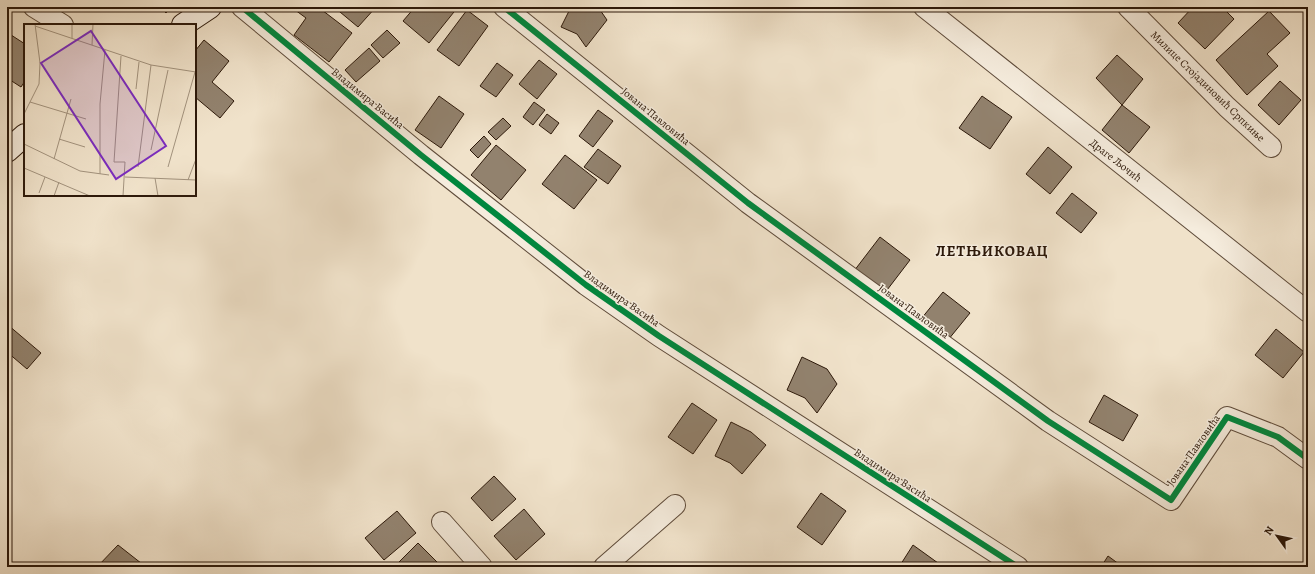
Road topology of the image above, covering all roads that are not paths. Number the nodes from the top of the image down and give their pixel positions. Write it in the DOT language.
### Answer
graph roads {
  1 [pos="34,7"];
  2 [pos="210,7"];
  3 [pos="242,7"];
  4 [pos="504,7"];
  5 [pos="924,7"];
  6 [pos="1128,7"];
  7 [pos="61,24"];
  8 [pos="184,24"];
  9 [pos="24,136"];
  10 [pos="1271,147"];
  11 [pos="7,151"];
  12 [pos="1308,312"];
  13 [pos="1308,459"];
  14 [pos="675,505"];
  15 [pos="442,522"];
  16 [pos="482,567"];
  17 [pos="604,567"];
  18 [pos="1018,567"];
  1 -- 7 [label="street"];
  2 -- 8 [label="street"];
  3 -- 18 [label="street, Владимира Васића"];
  4 -- 13 [label="street, Јована Павловића"];
  5 -- 12 [label="street, Драге Љочић"];
  6 -- 10 [label="street, Милице Стојадиновић Српкиње"];
  9 -- 11 [label="street"];
  14 -- 17 [label="street"];
  15 -- 16 [label="street"];
}
